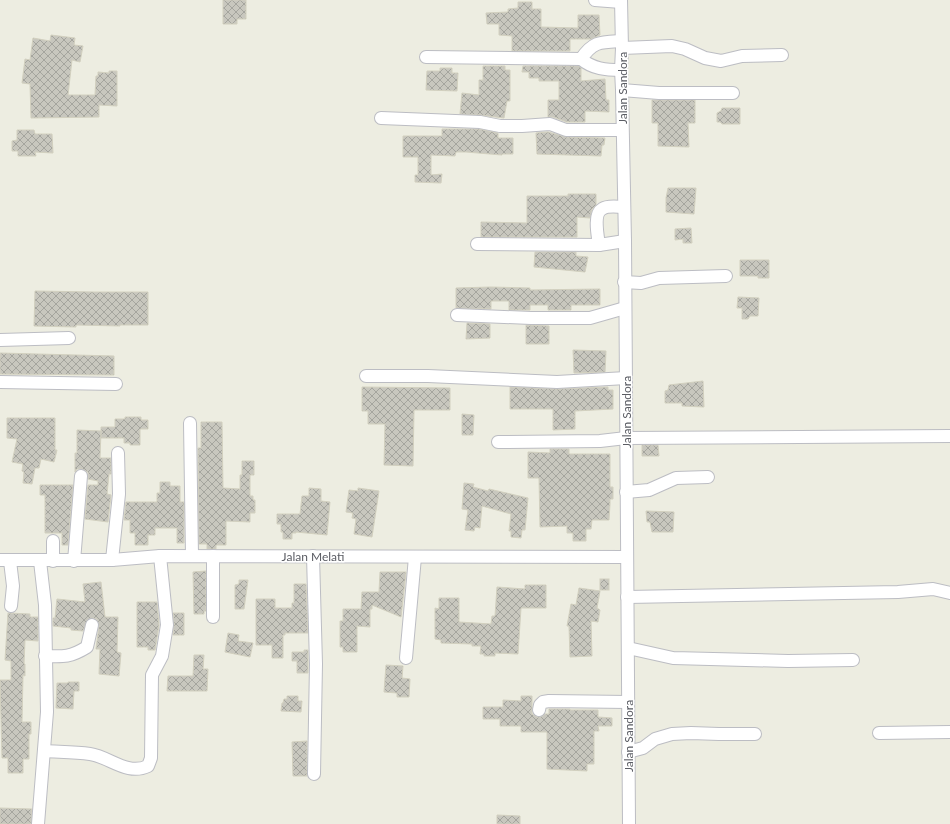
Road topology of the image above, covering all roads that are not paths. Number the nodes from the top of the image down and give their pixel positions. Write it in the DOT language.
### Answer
graph roads {
  1 [pos="595,0"];
  2 [pos="621,1"];
  3 [pos="622,44"];
  4 [pos="782,55"];
  5 [pos="426,57"];
  6 [pos="581,59"];
  7 [pos="620,70"];
  8 [pos="622,90"];
  9 [pos="733,93"];
  10 [pos="381,118"];
  11 [pos="622,130"];
  12 [pos="624,207"];
  13 [pos="625,241"];
  14 [pos="478,244"];
  15 [pos="599,245"];
  16 [pos="726,276"];
  17 [pos="624,282"];
  18 [pos="625,308"];
  19 [pos="457,315"];
  20 [pos="69,338"];
  21 [pos="0,340"];
  22 [pos="366,376"];
  23 [pos="626,378"];
  24 [pos="0,382"];
  25 [pos="116,384"];
  26 [pos="190,423"];
  27 [pos="950,436"];
  28 [pos="626,438"];
  29 [pos="498,442"];
  30 [pos="118,452"];
  31 [pos="81,476"];
  32 [pos="708,477"];
  33 [pos="626,492"];
  34 [pos="53,541"];
  35 [pos="160,556"];
  36 [pos="192,556"];
  37 [pos="213,556"];
  38 [pos="313,556"];
  39 [pos="415,557"];
  40 [pos="627,557"];
  41 [pos="5,560"];
  42 [pos="53,560"];
  43 [pos="112,560"];
  44 [pos="40,561"];
  45 [pos="74,561"];
  46 [pos="950,593"];
  47 [pos="627,597"];
  48 [pos="11,606"];
  49 [pos="212,617"];
  50 [pos="92,625"];
  51 [pos="628,648"];
  52 [pos="46,656"];
  53 [pos="406,658"];
  54 [pos="853,660"];
  55 [pos="628,702"];
  56 [pos="539,710"];
  57 [pos="950,732"];
  58 [pos="879,733"];
  59 [pos="755,734"];
  60 [pos="44,751"];
  61 [pos="628,752"];
  62 [pos="314,774"];
  63 [pos="38,824"];
  64 [pos="629,824"];
  1 -- 2 [label="street"];
  2 -- 3 [label="street, Jalan Sandora"];
  3 -- 4 [label="street"];
  3 -- 6 [label="street"];
  3 -- 7 [label="street, Jalan Sandora"];
  5 -- 6 [label="street"];
  6 -- 7 [label="street"];
  7 -- 8 [label="street, Jalan Sandora"];
  8 -- 9 [label="street"];
  8 -- 11 [label="street, Jalan Sandora"];
  10 -- 11 [label="street"];
  11 -- 12 [label="street, Jalan Sandora"];
  12 -- 13 [label="street, Jalan Sandora"];
  12 -- 15 [label="street"];
  13 -- 15 [label="street"];
  13 -- 17 [label="street, Jalan Sandora"];
  14 -- 15 [label="street"];
  16 -- 17 [label="street"];
  17 -- 18 [label="street, Jalan Sandora"];
  18 -- 19 [label="street"];
  18 -- 23 [label="street, Jalan Sandora"];
  20 -- 21 [label="street"];
  22 -- 23 [label="street"];
  23 -- 28 [label="street, Jalan Sandora"];
  24 -- 25 [label="street"];
  26 -- 36 [label="street"];
  27 -- 28 [label="street"];
  28 -- 29 [label="street"];
  28 -- 33 [label="street, Jalan Sandora"];
  30 -- 43 [label="street"];
  31 -- 45 [label="street"];
  32 -- 33 [label="street"];
  33 -- 40 [label="street, Jalan Sandora"];
  34 -- 42 [label="street"];
  35 -- 36 [label="street, Jalan Melati"];
  35 -- 43 [label="street, Jalan Melati"];
  35 -- 60 [label="street"];
  36 -- 37 [label="street, Jalan Melati"];
  37 -- 38 [label="street, Jalan Melati"];
  37 -- 49 [label="street"];
  38 -- 39 [label="street, Jalan Melati"];
  38 -- 62 [label="street"];
  39 -- 40 [label="street, Jalan Melati"];
  39 -- 53 [label="street"];
  40 -- 47 [label="street, Jalan Sandora"];
  41 -- 44 [label="street, Jalan Melati"];
  41 -- 48 [label="street"];
  42 -- 44 [label="street, Jalan Melati"];
  42 -- 45 [label="street, Jalan Melati"];
  43 -- 45 [label="street, Jalan Melati"];
  44 -- 52 [label="street"];
  46 -- 47 [label="street"];
  47 -- 51 [label="street, Jalan Sandora"];
  50 -- 52 [label="street"];
  51 -- 54 [label="street"];
  51 -- 55 [label="street, Jalan Sandora"];
  52 -- 60 [label="street"];
  55 -- 56 [label="street"];
  55 -- 61 [label="street, Jalan Sandora"];
  57 -- 58 [label="street"];
  59 -- 61 [label="street"];
  60 -- 63 [label="street"];
  61 -- 64 [label="street, Jalan Sandora"];
}
